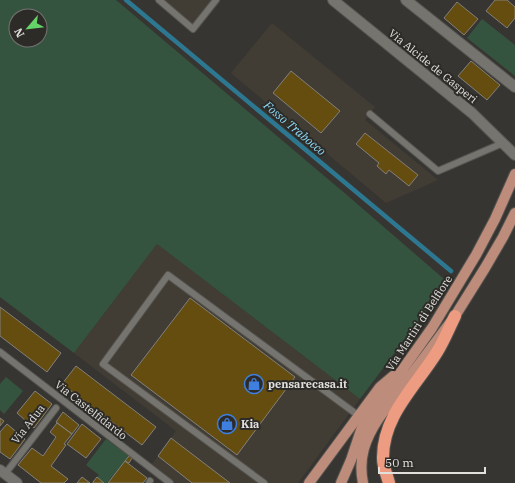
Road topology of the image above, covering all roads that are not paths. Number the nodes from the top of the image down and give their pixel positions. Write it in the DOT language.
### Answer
graph roads {
  1 [pos="159,0"];
  2 [pos="216,0"];
  3 [pos="333,0"];
  4 [pos="406,0"];
  5 [pos="515,87"];
  6 [pos="370,114"];
  7 [pos="503,143"];
  8 [pos="515,155"];
  9 [pos="515,174"];
  10 [pos="515,213"];
  11 [pos="455,316"];
  12 [pos="0,352"];
  13 [pos="404,368"];
  14 [pos="56,408"];
  15 [pos="359,416"];
  16 [pos="2,472"];
  17 [pos="17,483"];
  18 [pos="170,483"];
  19 [pos="264,483"];
  20 [pos="309,483"];
  21 [pos="341,483"];
  22 [pos="363,483"];
  23 [pos="389,483"];
  1 -- 2 [label="lane"];
  3 -- 7 [label="street, Via Alcide de Gasperi"];
  4 -- 5 [label="street"];
  6 -- 7 [label="lane"];
  7 -- 8 [label="street, Via Alcide de Gasperi"];
  9 -- 13 [label="main road, Via Martiri di Belfiore"];
  10 -- 11 [label="main road, Via Martiri di Belfiore"];
  11 -- 22 [label="main road, Via Martiri di Belfiore"];
  11 -- 23 [label="highway"];
  12 -- 18 [label="lane, Via Castelfidardo"];
  13 -- 15 [label="main road"];
  13 -- 21 [label="main road, Via Martiri di Belfiore"];
  14 -- 16 [label="lane, Via Adua"];
  15 -- 19 [label="lane"];
  15 -- 20 [label="main road"];
  16 -- 17 [label="street, Via Adua"];
}
